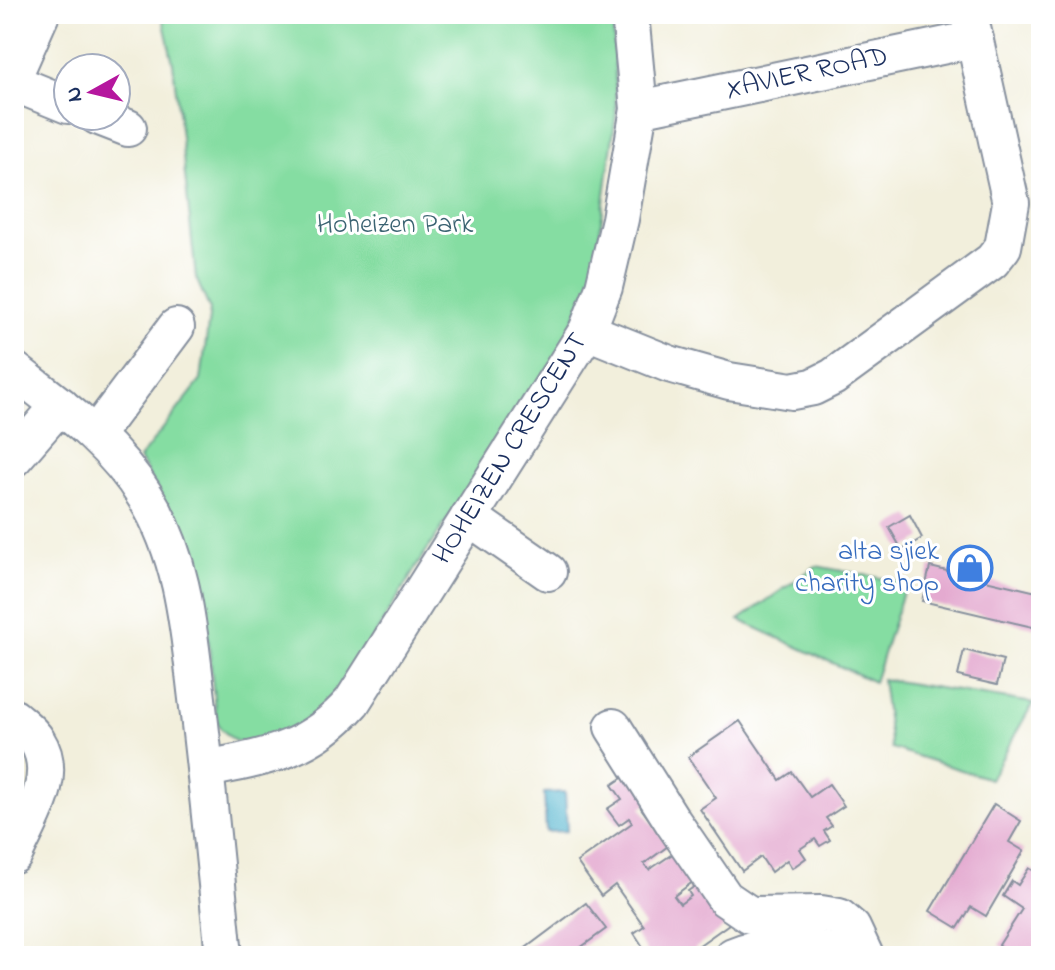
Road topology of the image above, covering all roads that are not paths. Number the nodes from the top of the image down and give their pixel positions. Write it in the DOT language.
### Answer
graph roads {
  1 [pos="41,14"];
  2 [pos="630,14"];
  3 [pos="972,26"];
  4 [pos="14,75"];
  5 [pos="14,83"];
  6 [pos="52,98"];
  7 [pos="639,109"];
  8 [pos="176,327"];
  9 [pos="587,331"];
  10 [pos="14,370"];
  11 [pos="60,405"];
  12 [pos="96,434"];
  13 [pos="14,458"];
  14 [pos="469,517"];
  15 [pos="548,572"];
  16 [pos="14,718"];
  17 [pos="613,727"];
  18 [pos="206,769"];
  19 [pos="14,855"];
  20 [pos="224,956"];
  21 [pos="733,956"];
  22 [pos="863,956"];
  1 -- 4 [label="street"];
  2 -- 7 [label="street, HOHEIZEN CRESCENT"];
  3 -- 7 [label="street, XAVIER ROAD"];
  3 -- 9 [label="street"];
  5 -- 6 [label="street"];
  7 -- 9 [label="street, HOHEIZEN CRESCENT"];
  8 -- 12 [label="street"];
  9 -- 14 [label="street, HOHEIZEN CRESCENT"];
  10 -- 11 [label="street"];
  11 -- 12 [label="street"];
  11 -- 13 [label="street"];
  12 -- 18 [label="street"];
  14 -- 15 [label="street"];
  14 -- 18 [label="street, HOHEIZEN CRESCENT"];
  16 -- 19 [label="street"];
  17 -- 22 [label="street"];
  18 -- 20 [label="street"];
  21 -- 22 [label="street"];
}
